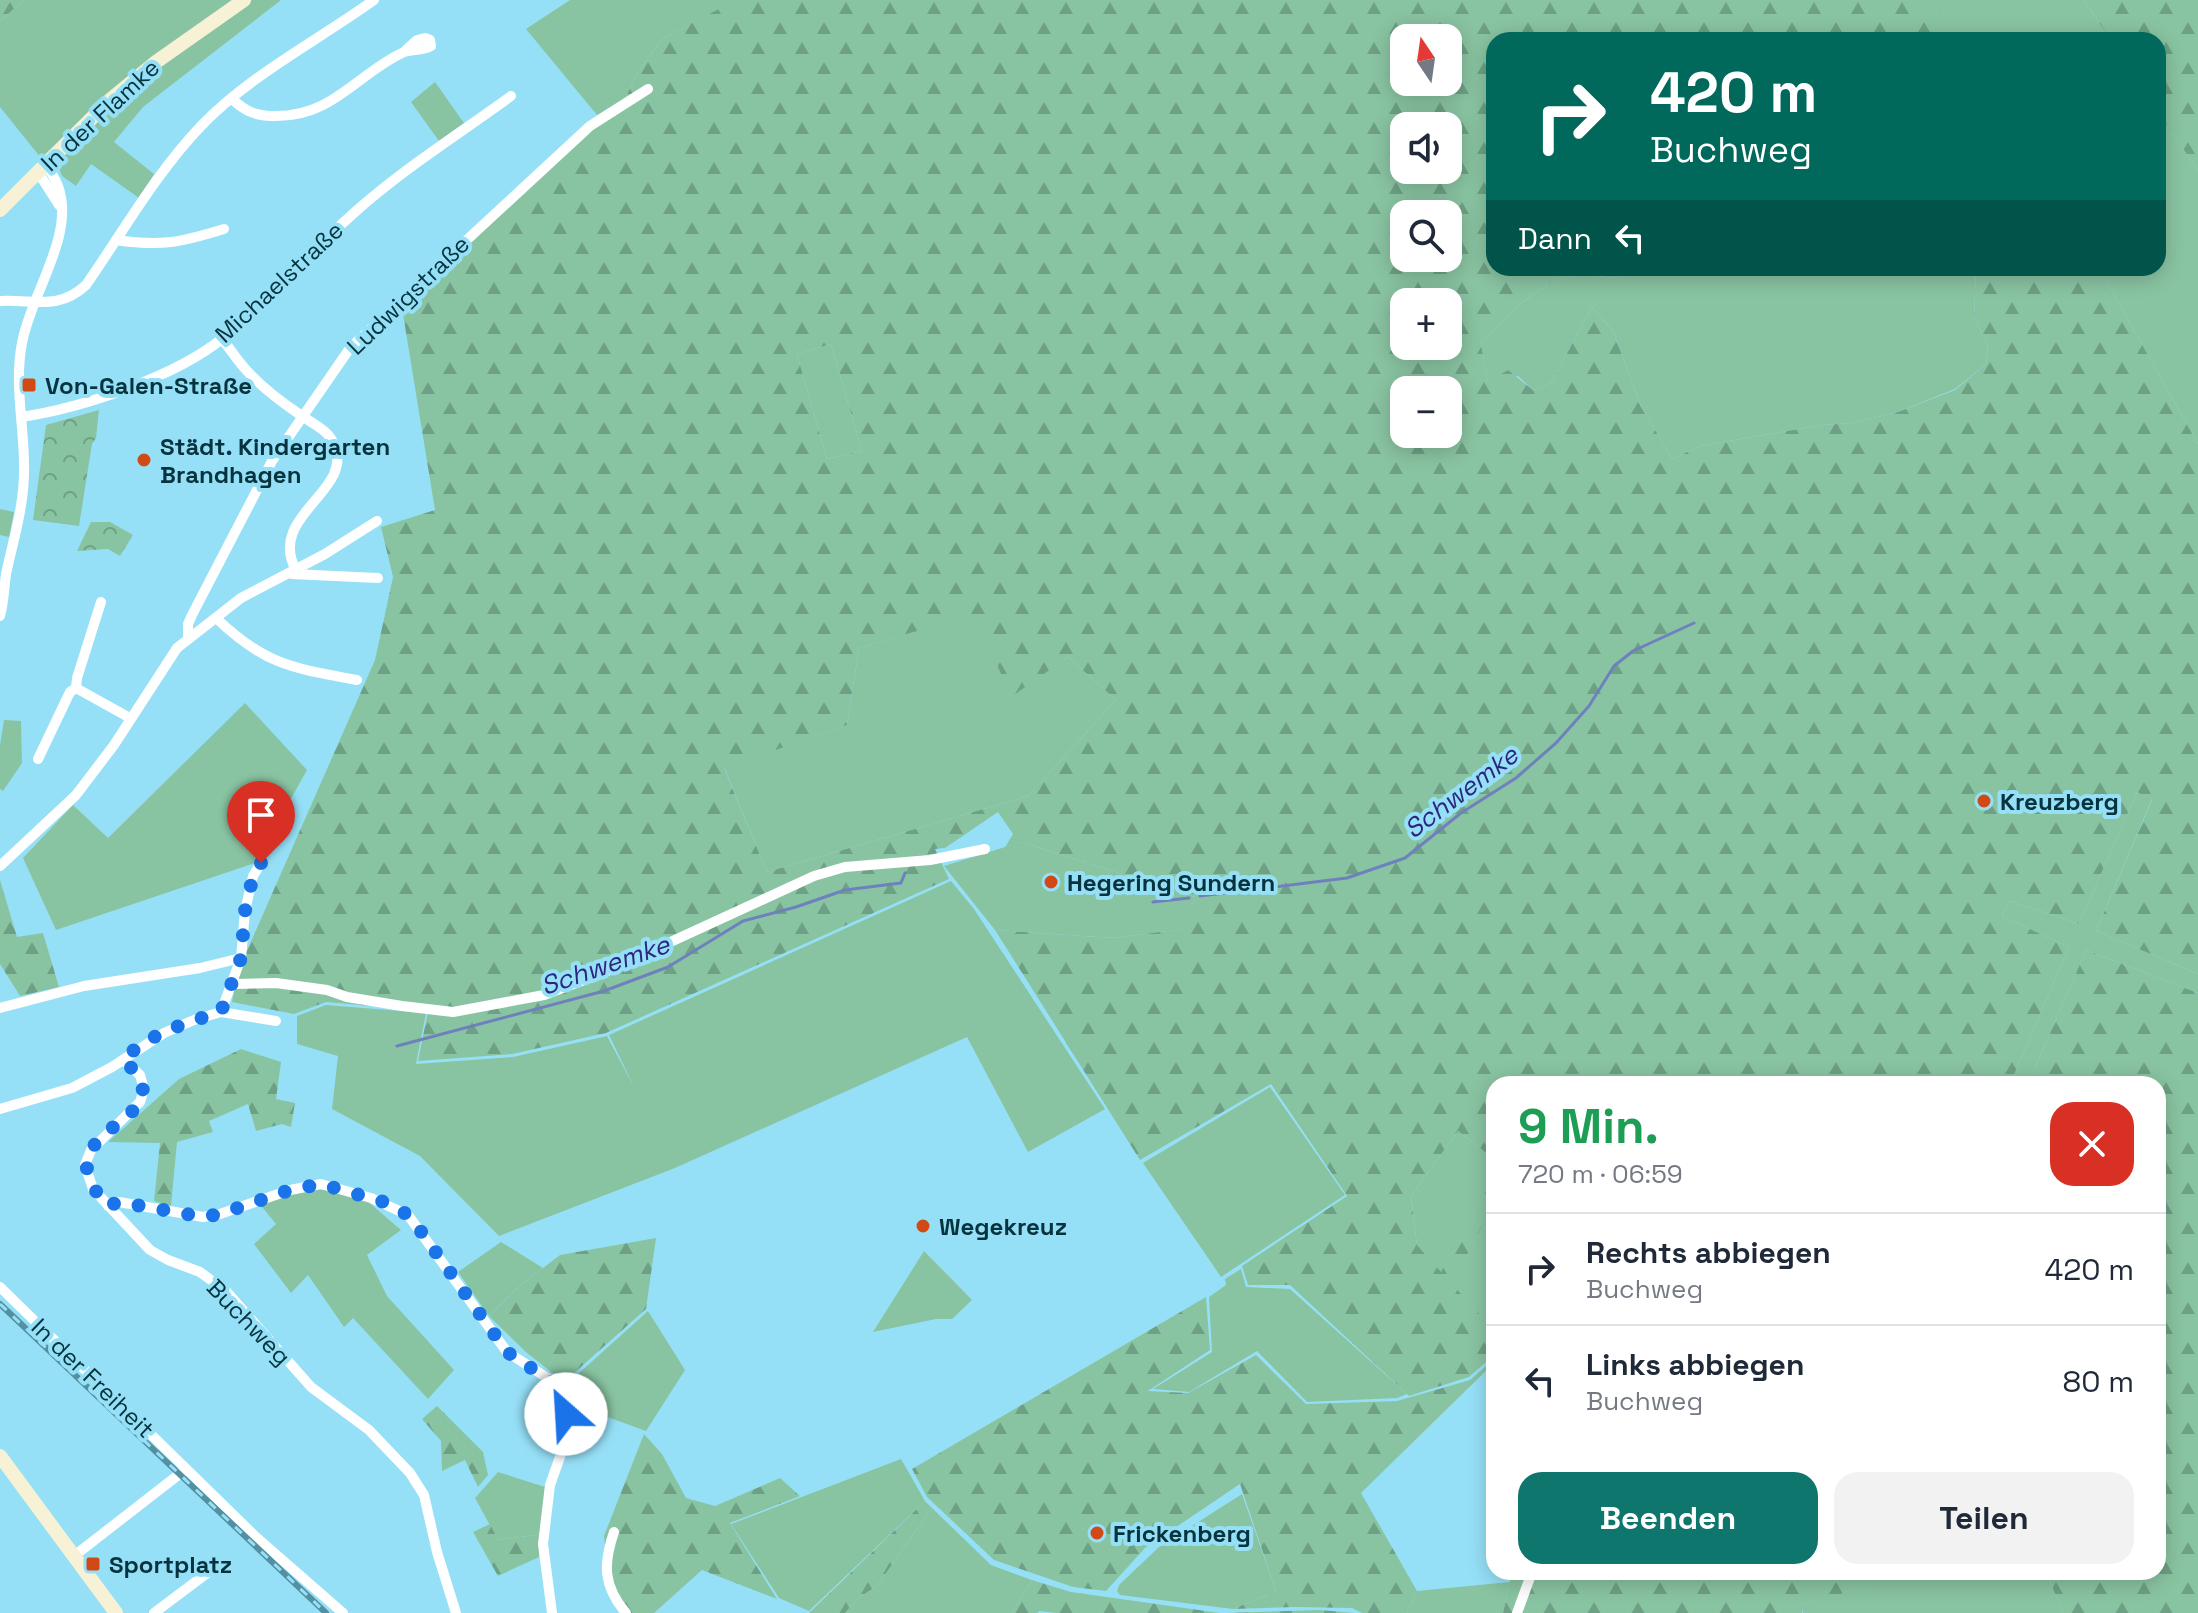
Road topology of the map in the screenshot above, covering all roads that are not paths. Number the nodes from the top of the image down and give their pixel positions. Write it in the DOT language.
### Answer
graph roads {
  1 [pos="244,0"];
  2 [pos="374,0"];
  3 [pos="405,51"];
  4 [pos="648,89"];
  5 [pos="511,96"];
  6 [pos="232,99"];
  7 [pos="42,168"];
  8 [pos="0,210"];
  9 [pos="224,229"];
  10 [pos="116,240"];
  11 [pos="0,301"];
  12 [pos="34,302"];
  13 [pos="222,339"];
  14 [pos="21,417"];
  15 [pos="303,417"];
  16 [pos="377,521"];
  17 [pos="292,572"];
  18 [pos="378,578"];
  19 [pos="101,602"];
  20 [pos="0,616"];
  21 [pos="216,618"];
  22 [pos="188,639"];
  23 [pos="357,680"];
  24 [pos="76,688"];
  25 [pos="130,718"];
  26 [pos="38,759"];
  27 [pos="985,849"];
  28 [pos="261,863"];
  29 [pos="0,866"];
  30 [pos="241,958"];
  31 [pos="233,984"];
  32 [pos="0,1008"];
  33 [pos="221,1012"];
  34 [pos="276,1021"];
  35 [pos="123,1060"];
  36 [pos="0,1109"];
  37 [pos="108,1206"];
  38 [pos="0,1287"];
  39 [pos="0,1456"];
  40 [pos="186,1469"];
  41 [pos="614,1532"];
  42 [pos="74,1556"];
  43 [pos="218,1565"];
  44 [pos="1529,1580"];
  45 [pos="116,1613"];
  46 [pos="154,1613"];
  47 [pos="343,1613"];
  48 [pos="456,1613"];
  49 [pos="552,1613"];
  50 [pos="626,1613"];
  51 [pos="1517,1613"];
  1 -- 7 [label="main road, In der Flamke"];
  2 -- 6 [label="street"];
  3 -- 6 [label="street"];
  4 -- 15 [label="street, Ludwigstraße"];
  5 -- 13 [label="street, Michaelstraße"];
  6 -- 10 [label="street"];
  7 -- 8 [label="main road, In der Flamke"];
  7 -- 12 [label="street"];
  9 -- 10 [label="street"];
  10 -- 12 [label="street"];
  11 -- 12 [label="street"];
  12 -- 14 [label="street"];
  13 -- 14 [label="street, Michaelstraße"];
  13 -- 15 [label="street"];
  14 -- 20 [label="street"];
  15 -- 17 [label="street"];
  15 -- 22 [label="street, Ludwigstraße"];
  16 -- 17 [label="street"];
  17 -- 18 [label="street"];
  17 -- 21 [label="street"];
  19 -- 24 [label="street"];
  21 -- 22 [label="street"];
  21 -- 23 [label="street"];
  22 -- 25 [label="street"];
  24 -- 25 [label="street"];
  24 -- 26 [label="street"];
  25 -- 29 [label="street"];
  27 -- 31 [label="street"];
  28 -- 30 [label="street"];
  30 -- 31 [label="street"];
  30 -- 32 [label="street"];
  31 -- 33 [label="street"];
  33 -- 34 [label="street"];
  33 -- 35 [label="street"];
  35 -- 36 [label="street"];
  35 -- 37 [label="street, Buchweg"];
  37 -- 48 [label="street, Buchweg"];
  37 -- 49 [label="street"];
  38 -- 40 [label="street, In der Freiheit"];
  39 -- 42 [label="main road"];
  40 -- 42 [label="street"];
  40 -- 47 [label="street, In der Freiheit"];
  41 -- 50 [label="street"];
  42 -- 45 [label="main road"];
  43 -- 46 [label="street"];
  44 -- 51 [label="street"];
}
